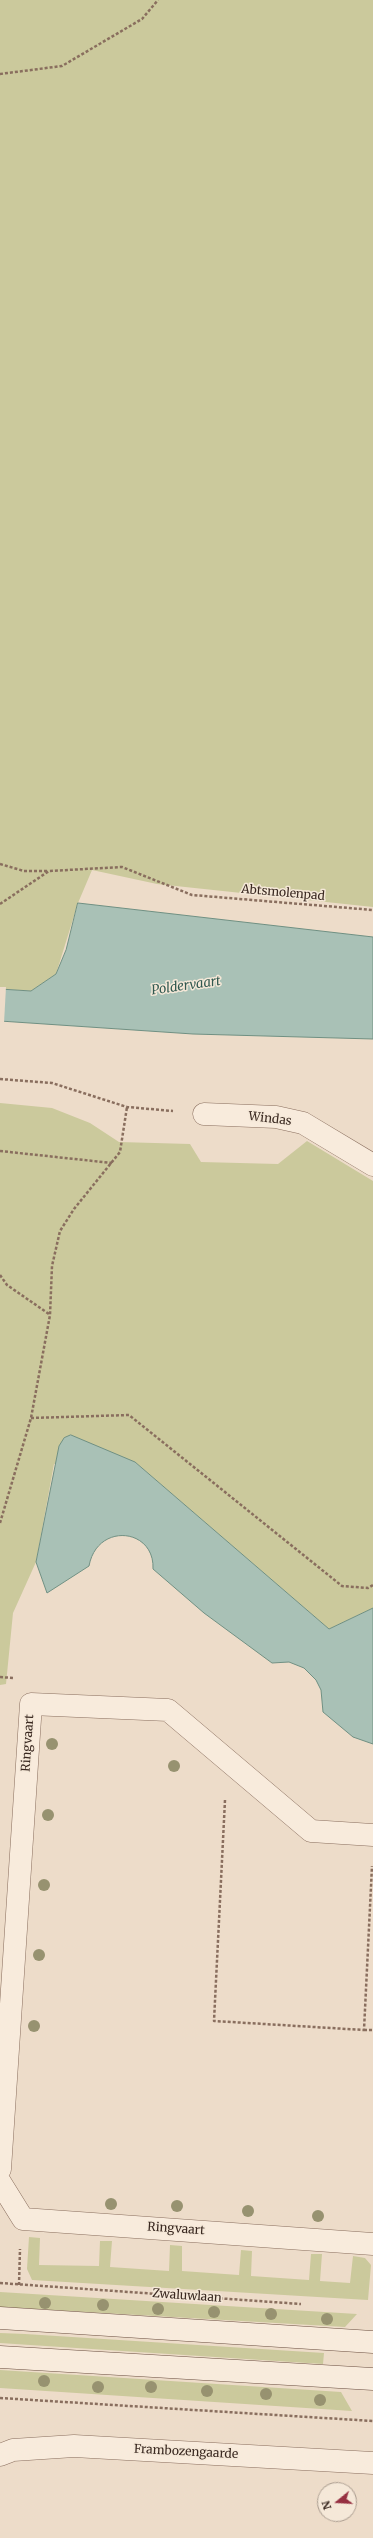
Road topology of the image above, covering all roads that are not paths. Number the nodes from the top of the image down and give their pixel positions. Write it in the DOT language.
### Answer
graph roads {
  1 [pos="204,1114"];
  2 [pos="373,1165"];
  3 [pos="373,1835"];
  4 [pos="0,2169"];
  5 [pos="0,2182"];
  6 [pos="373,2244"];
  7 [pos="0,2318"];
  8 [pos="373,2342"];
  9 [pos="0,2357"];
  10 [pos="373,2379"];
  11 [pos="0,2455"];
  12 [pos="373,2463"];
  1 -- 2 [label="street, Windas"];
  3 -- 4 [label="street, Ringvaart"];
  5 -- 6 [label="street, Ringvaart"];
  7 -- 8 [label="street"];
  9 -- 10 [label="street"];
  11 -- 12 [label="street, Frambozengaarde"];
}
